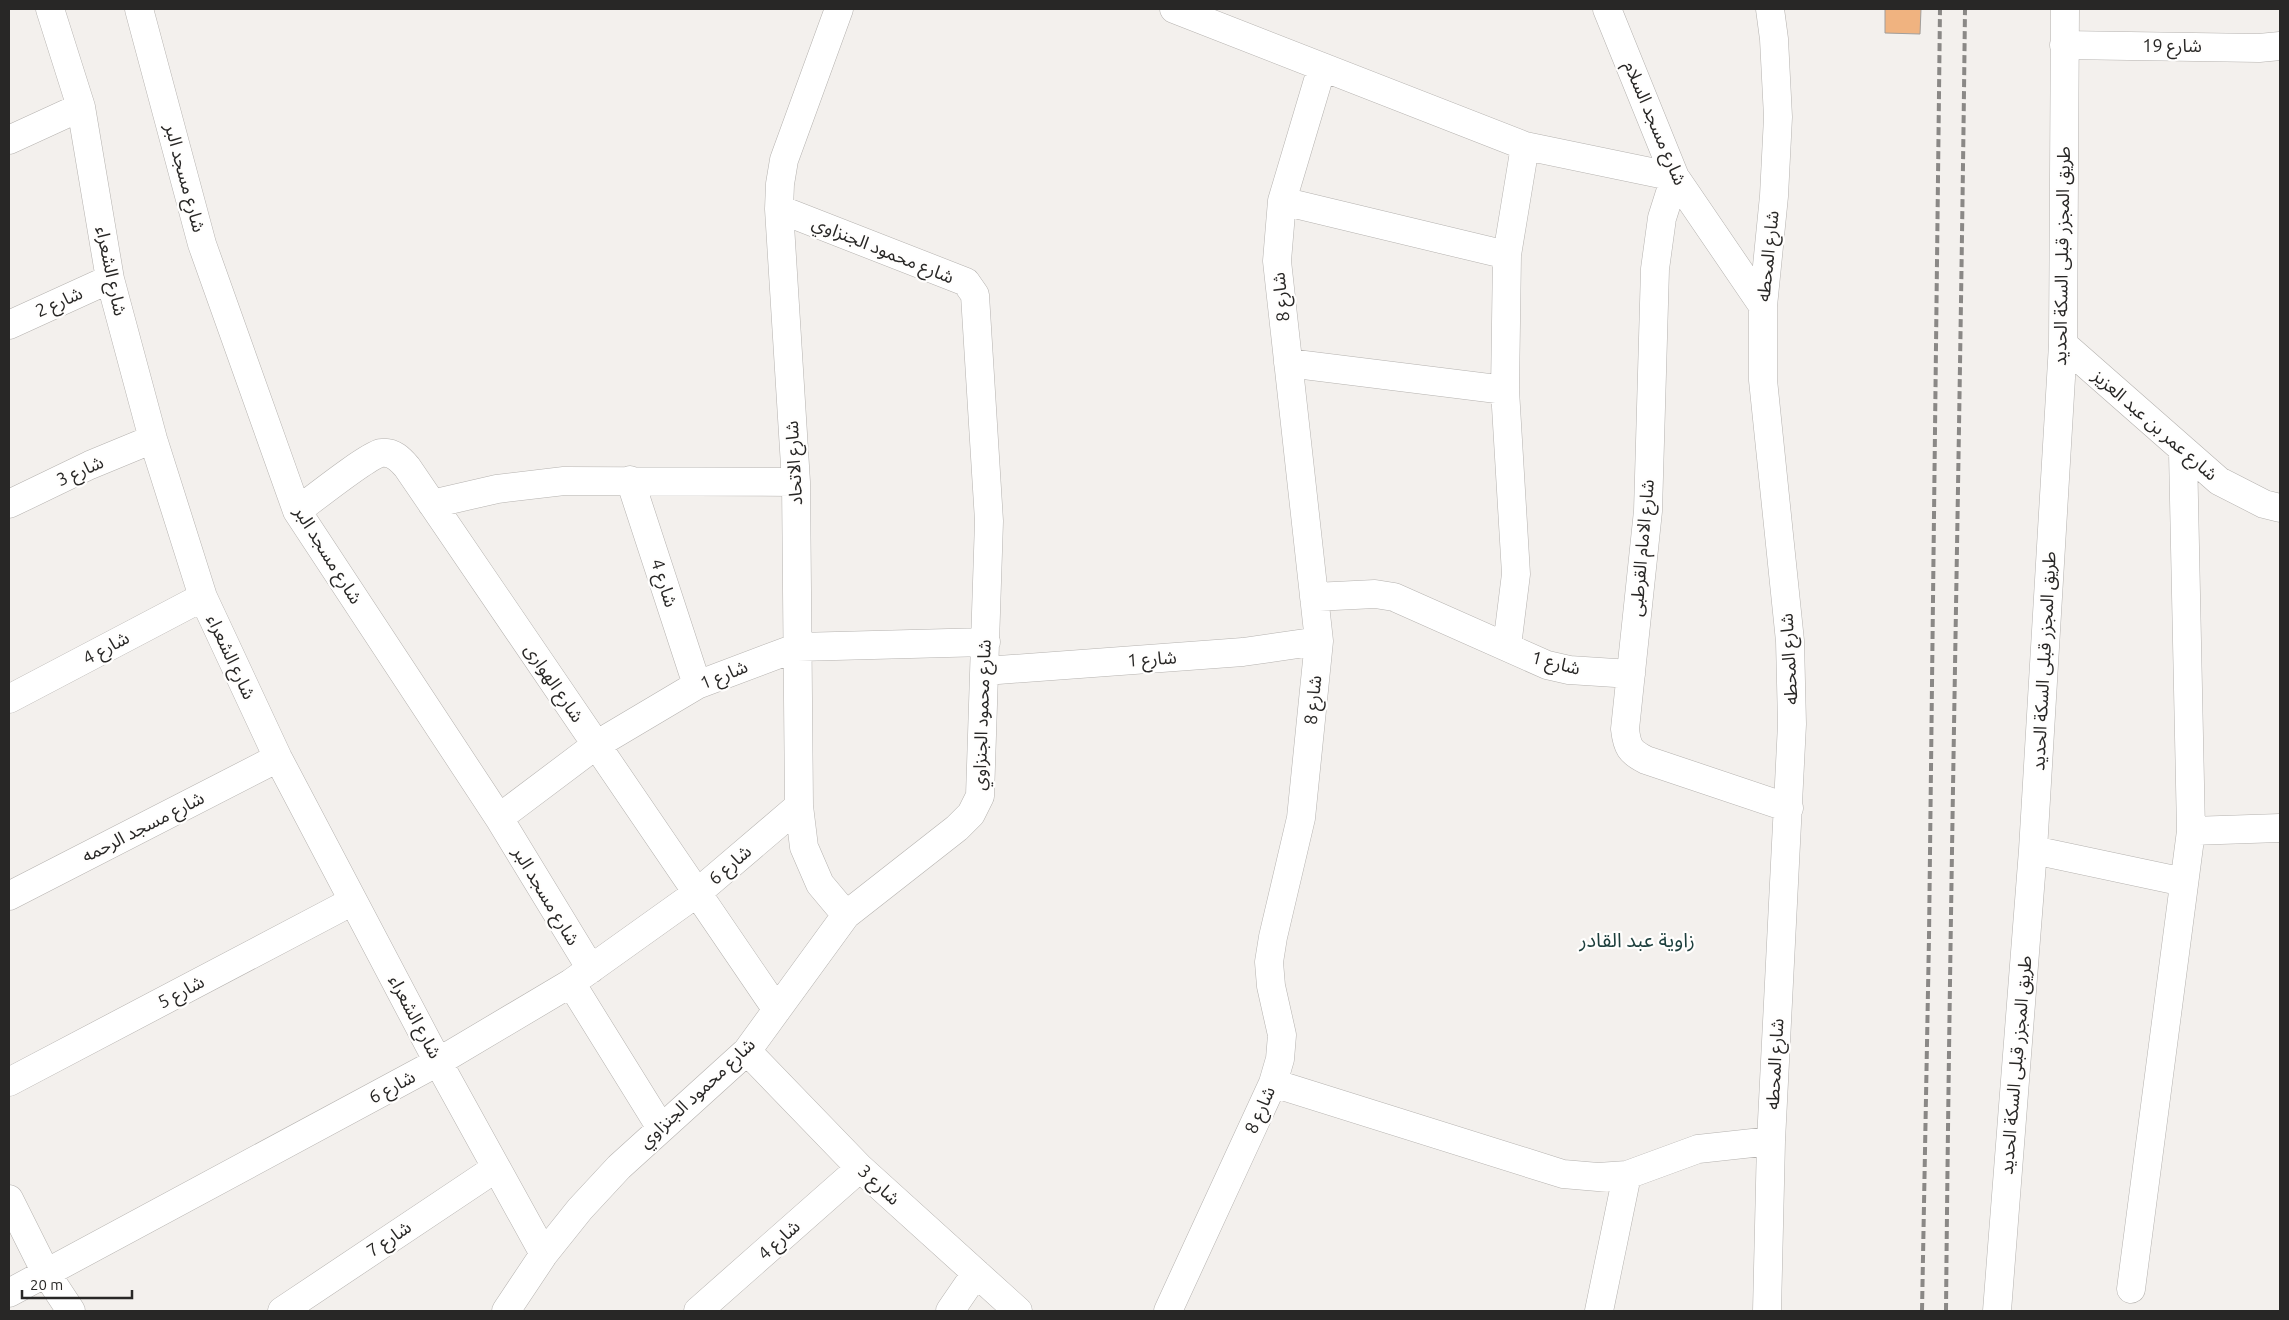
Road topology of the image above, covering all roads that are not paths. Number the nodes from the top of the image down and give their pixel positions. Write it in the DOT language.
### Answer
graph roads {
  1 [pos="50,9"];
  2 [pos="139,9"];
  3 [pos="839,9"];
  4 [pos="1174,9"];
  5 [pos="1607,9"];
  6 [pos="1770,9"];
  7 [pos="2064,9"];
  8 [pos="2064,46"];
  9 [pos="2280,46"];
  10 [pos="1322,67"];
  11 [pos="81,107"];
  12 [pos="9,140"];
  13 [pos="1525,146"];
  14 [pos="1675,177"];
  15 [pos="1282,201"];
  16 [pos="779,209"];
  17 [pos="1506,255"];
  18 [pos="110,279"];
  19 [pos="1763,306"];
  20 [pos="9,325"];
  21 [pos="2063,344"];
  22 [pos="1288,363"];
  23 [pos="1505,390"];
  24 [pos="153,439"];
  25 [pos="2183,452"];
  26 [pos="630,480"];
  27 [pos="796,482"];
  28 [pos="9,504"];
  29 [pos="432,504"];
  30 [pos="2280,508"];
  31 [pos="297,511"];
  32 [pos="203,597"];
  33 [pos="1314,597"];
  34 [pos="1319,641"];
  35 [pos="986,642"];
  36 [pos="1507,646"];
  37 [pos="798,647"];
  38 [pos="985,671"];
  39 [pos="1631,674"];
  40 [pos="697,685"];
  41 [pos="9,698"];
  42 [pos="596,745"];
  43 [pos="278,758"];
  44 [pos="799,806"];
  45 [pos="1789,808"];
  46 [pos="499,818"];
  47 [pos="2280,828"];
  48 [pos="2191,831"];
  49 [pos="2033,850"];
  50 [pos="2184,882"];
  51 [pos="697,893"];
  52 [pos="9,896"];
  53 [pos="353,901"];
  54 [pos="846,915"];
  55 [pos="581,976"];
  56 [pos="777,1010"];
  57 [pos="747,1051"];
  58 [pos="438,1062"];
  59 [pos="9,1082"];
  60 [pos="1273,1083"];
  61 [pos="661,1128"];
  62 [pos="1771,1141"];
  63 [pos="496,1168"];
  64 [pos="860,1168"];
  65 [pos="1627,1175"];
  66 [pos="9,1199"];
  67 [pos="544,1254"];
  68 [pos="46,1272"];
  69 [pos="976,1273"];
  70 [pos="2131,1288"];
  71 [pos="9,1293"];
  72 [pos="701,1310"];
  73 [pos="71,1311"];
  74 [pos="282,1311"];
  75 [pos="506,1311"];
  76 [pos="950,1311"];
  77 [pos="1018,1311"];
  78 [pos="1168,1311"];
  79 [pos="1599,1311"];
  80 [pos="1767,1311"];
  81 [pos="1997,1311"];
  1 -- 11 [label="street, شارع الشعراء"];
  2 -- 31 [label="street, شارع مسجد البر"];
  3 -- 16 [label="street, شارع الاتحاد"];
  4 -- 10 [label="street"];
  5 -- 14 [label="street, شارع مسجد السلام"];
  6 -- 19 [label="street, شارع المحطه"];
  7 -- 8 [label="street, طريق المجزر قبلى السكة الحديد"];
  8 -- 9 [label="street, شارع 19"];
  8 -- 21 [label="street, طريق المجزر قبلى السكة الحديد"];
  10 -- 13 [label="street"];
  10 -- 15 [label="street, شارع 8"];
  11 -- 12 [label="street"];
  11 -- 18 [label="street, شارع الشعراء"];
  13 -- 14 [label="street"];
  13 -- 17 [label="street"];
  14 -- 19 [label="street, شارع مسجد السلام"];
  14 -- 39 [label="street, شارع الامام القرطبى"];
  15 -- 17 [label="street"];
  15 -- 22 [label="street, شارع 8"];
  16 -- 27 [label="street, شارع الاتحاد"];
  16 -- 35 [label="street, شارع محمود الجنزاوي"];
  17 -- 23 [label="street"];
  18 -- 20 [label="street, شارع 2"];
  18 -- 24 [label="street, شارع الشعراء"];
  19 -- 45 [label="street, شارع المحطه"];
  21 -- 25 [label="street, شارع عمر بن عبد العزيز"];
  21 -- 49 [label="street, طريق المجزر قبلى السكة الحديد"];
  22 -- 23 [label="street"];
  22 -- 33 [label="street, شارع 8"];
  23 -- 36 [label="street"];
  24 -- 28 [label="street, شارع 3"];
  24 -- 32 [label="street, شارع الشعراء"];
  25 -- 30 [label="street, شارع عمر بن عبد العزيز"];
  25 -- 48 [label="street"];
  26 -- 27 [label="street"];
  26 -- 29 [label="street"];
  26 -- 40 [label="street, شارع 4"];
  27 -- 37 [label="street, شارع الاتحاد"];
  29 -- 31 [label="street, شارع الهوارى"];
  29 -- 42 [label="street, شارع الهوارى"];
  31 -- 46 [label="street, شارع مسجد البر"];
  32 -- 41 [label="street, شارع 4"];
  32 -- 43 [label="street, شارع الشعراء"];
  33 -- 34 [label="street, شارع 8"];
  33 -- 36 [label="street, شارع 1"];
  34 -- 38 [label="street, شارع 1"];
  34 -- 60 [label="street, شارع 8"];
  35 -- 37 [label="street, شارع 1"];
  35 -- 38 [label="street, شارع محمود الجنزاوي"];
  36 -- 39 [label="street, شارع 1"];
  37 -- 40 [label="street, شارع 1"];
  37 -- 44 [label="street, شارع الاتحاد"];
  38 -- 54 [label="street, شارع محمود الجنزاوي"];
  39 -- 45 [label="street, شارع الامام القرطبى"];
  40 -- 42 [label="street, شارع 1"];
  42 -- 46 [label="street, شارع 1"];
  42 -- 51 [label="street, شارع الهوارى"];
  43 -- 52 [label="street, شارع مسجد الرحمه"];
  43 -- 53 [label="street, شارع الشعراء"];
  44 -- 51 [label="street, شارع 6"];
  44 -- 54 [label="street, شارع الاتحاد"];
  45 -- 62 [label="street, شارع المحطه"];
  46 -- 55 [label="street, شارع مسجد البر"];
  47 -- 48 [label="street"];
  48 -- 50 [label="street"];
  49 -- 50 [label="street"];
  49 -- 81 [label="street, طريق المجزر قبلى السكة الحديد"];
  50 -- 70 [label="street"];
  51 -- 55 [label="street, شارع 6"];
  51 -- 56 [label="street, شارع الهوارى"];
  53 -- 58 [label="street, شارع الشعراء"];
  53 -- 59 [label="street, شارع 5"];
  54 -- 56 [label="street, شارع محمود الجنزاوي"];
  55 -- 58 [label="street, شارع 6"];
  55 -- 61 [label="street, شارع مسجد البر"];
  56 -- 57 [label="street, شارع محمود الجنزاوي"];
  57 -- 61 [label="street, شارع محمود الجنزاوي"];
  57 -- 64 [label="street, شارع 3"];
  58 -- 63 [label="street, شارع الشعراء"];
  58 -- 68 [label="street, شارع 6"];
  60 -- 65 [label="street"];
  60 -- 78 [label="street, شارع 8"];
  61 -- 67 [label="street, شارع محمود الجنزاوي"];
  62 -- 65 [label="street"];
  62 -- 80 [label="street, شارع المحطه"];
  63 -- 67 [label="street, شارع الشعراء"];
  63 -- 74 [label="street, شارع 7"];
  64 -- 69 [label="street, شارع 3"];
  64 -- 72 [label="street, شارع 4"];
  65 -- 79 [label="street"];
  66 -- 68 [label="street"];
  67 -- 75 [label="street, شارع محمود الجنزاوي"];
  68 -- 71 [label="street, شارع 6"];
  68 -- 73 [label="street"];
  69 -- 76 [label="street"];
  69 -- 77 [label="street, شارع 3"];
}
